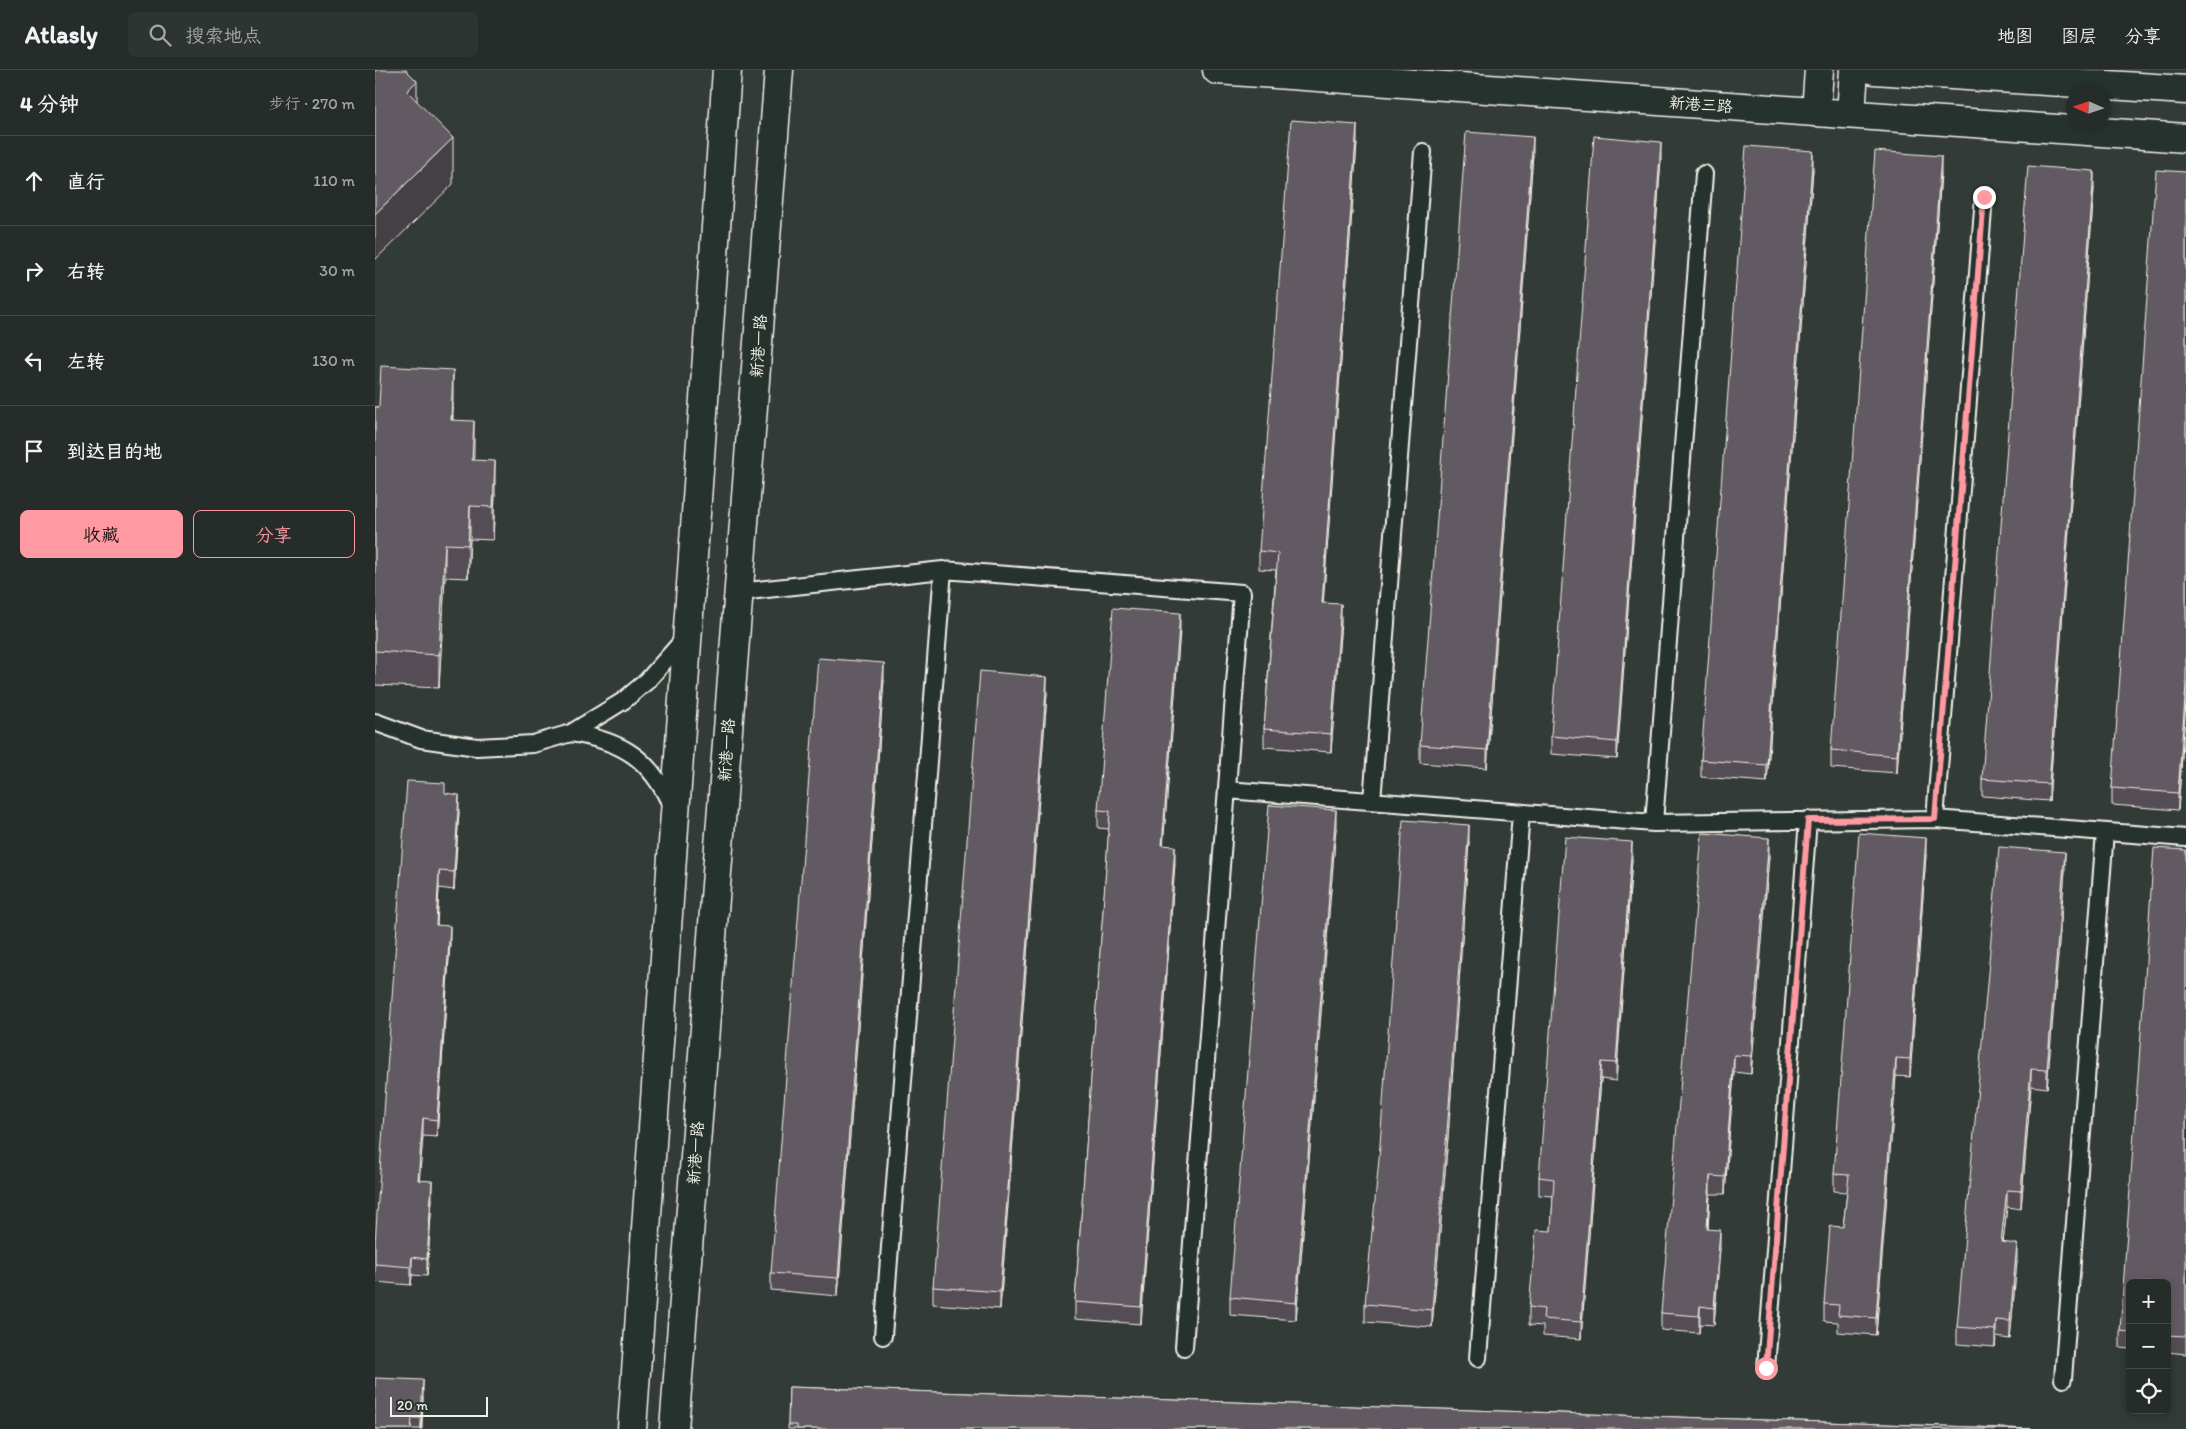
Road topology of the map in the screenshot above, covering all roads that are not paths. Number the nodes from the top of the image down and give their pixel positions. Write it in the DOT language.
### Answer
graph roads {
  1 [pos="727,70"];
  2 [pos="779,70"];
  3 [pos="1217,70"];
  4 [pos="1819,70"];
  5 [pos="1854,70"];
  6 [pos="1874,70"];
  7 [pos="2186,90"];
  8 [pos="1816,112"];
  9 [pos="1851,114"];
  10 [pos="2186,138"];
  11 [pos="1423,152"];
  12 [pos="1704,174"];
  13 [pos="1984,197"];
  14 [pos="943,570"];
  15 [pos="739,592"];
  16 [pos="687,635"];
  17 [pos="375,722"];
  18 [pos="571,733"];
  19 [pos="1227,790"];
  20 [pos="1372,801"];
  21 [pos="674,813"];
  22 [pos="1521,813"];
  23 [pos="1935,819"];
  24 [pos="1808,820"];
  25 [pos="1654,823"];
  26 [pos="2105,832"];
  27 [pos="2186,838"];
  28 [pos="883,1336"];
  29 [pos="1184,1347"];
  30 [pos="1478,1358"];
  31 [pos="1766,1368"];
  32 [pos="2063,1379"];
  33 [pos="632,1429"];
  34 [pos="674,1429"];
  1 -- 16 [label="street"];
  2 -- 15 [label="street, 新港一路"];
  3 -- 8 [label="street, 新港三路"];
  4 -- 8 [label="street"];
  5 -- 9 [label="street"];
  6 -- 7 [label="street"];
  8 -- 9 [label="street, 新港三路"];
  9 -- 10 [label="street, 新港三路"];
  11 -- 20 [label="lane"];
  12 -- 25 [label="lane"];
  13 -- 23 [label="lane"];
  14 -- 15 [label="lane"];
  14 -- 19 [label="lane"];
  14 -- 28 [label="lane"];
  15 -- 34 [label="street, 新港一路"];
  16 -- 18 [label="lane"];
  16 -- 21 [label="street"];
  17 -- 18 [label="lane"];
  18 -- 21 [label="lane"];
  19 -- 20 [label="lane"];
  19 -- 29 [label="lane"];
  20 -- 22 [label="lane"];
  21 -- 33 [label="street"];
  22 -- 25 [label="lane"];
  22 -- 30 [label="lane"];
  23 -- 24 [label="lane"];
  23 -- 26 [label="lane"];
  24 -- 25 [label="lane"];
  24 -- 31 [label="lane"];
  26 -- 27 [label="lane"];
  26 -- 32 [label="lane"];
}
